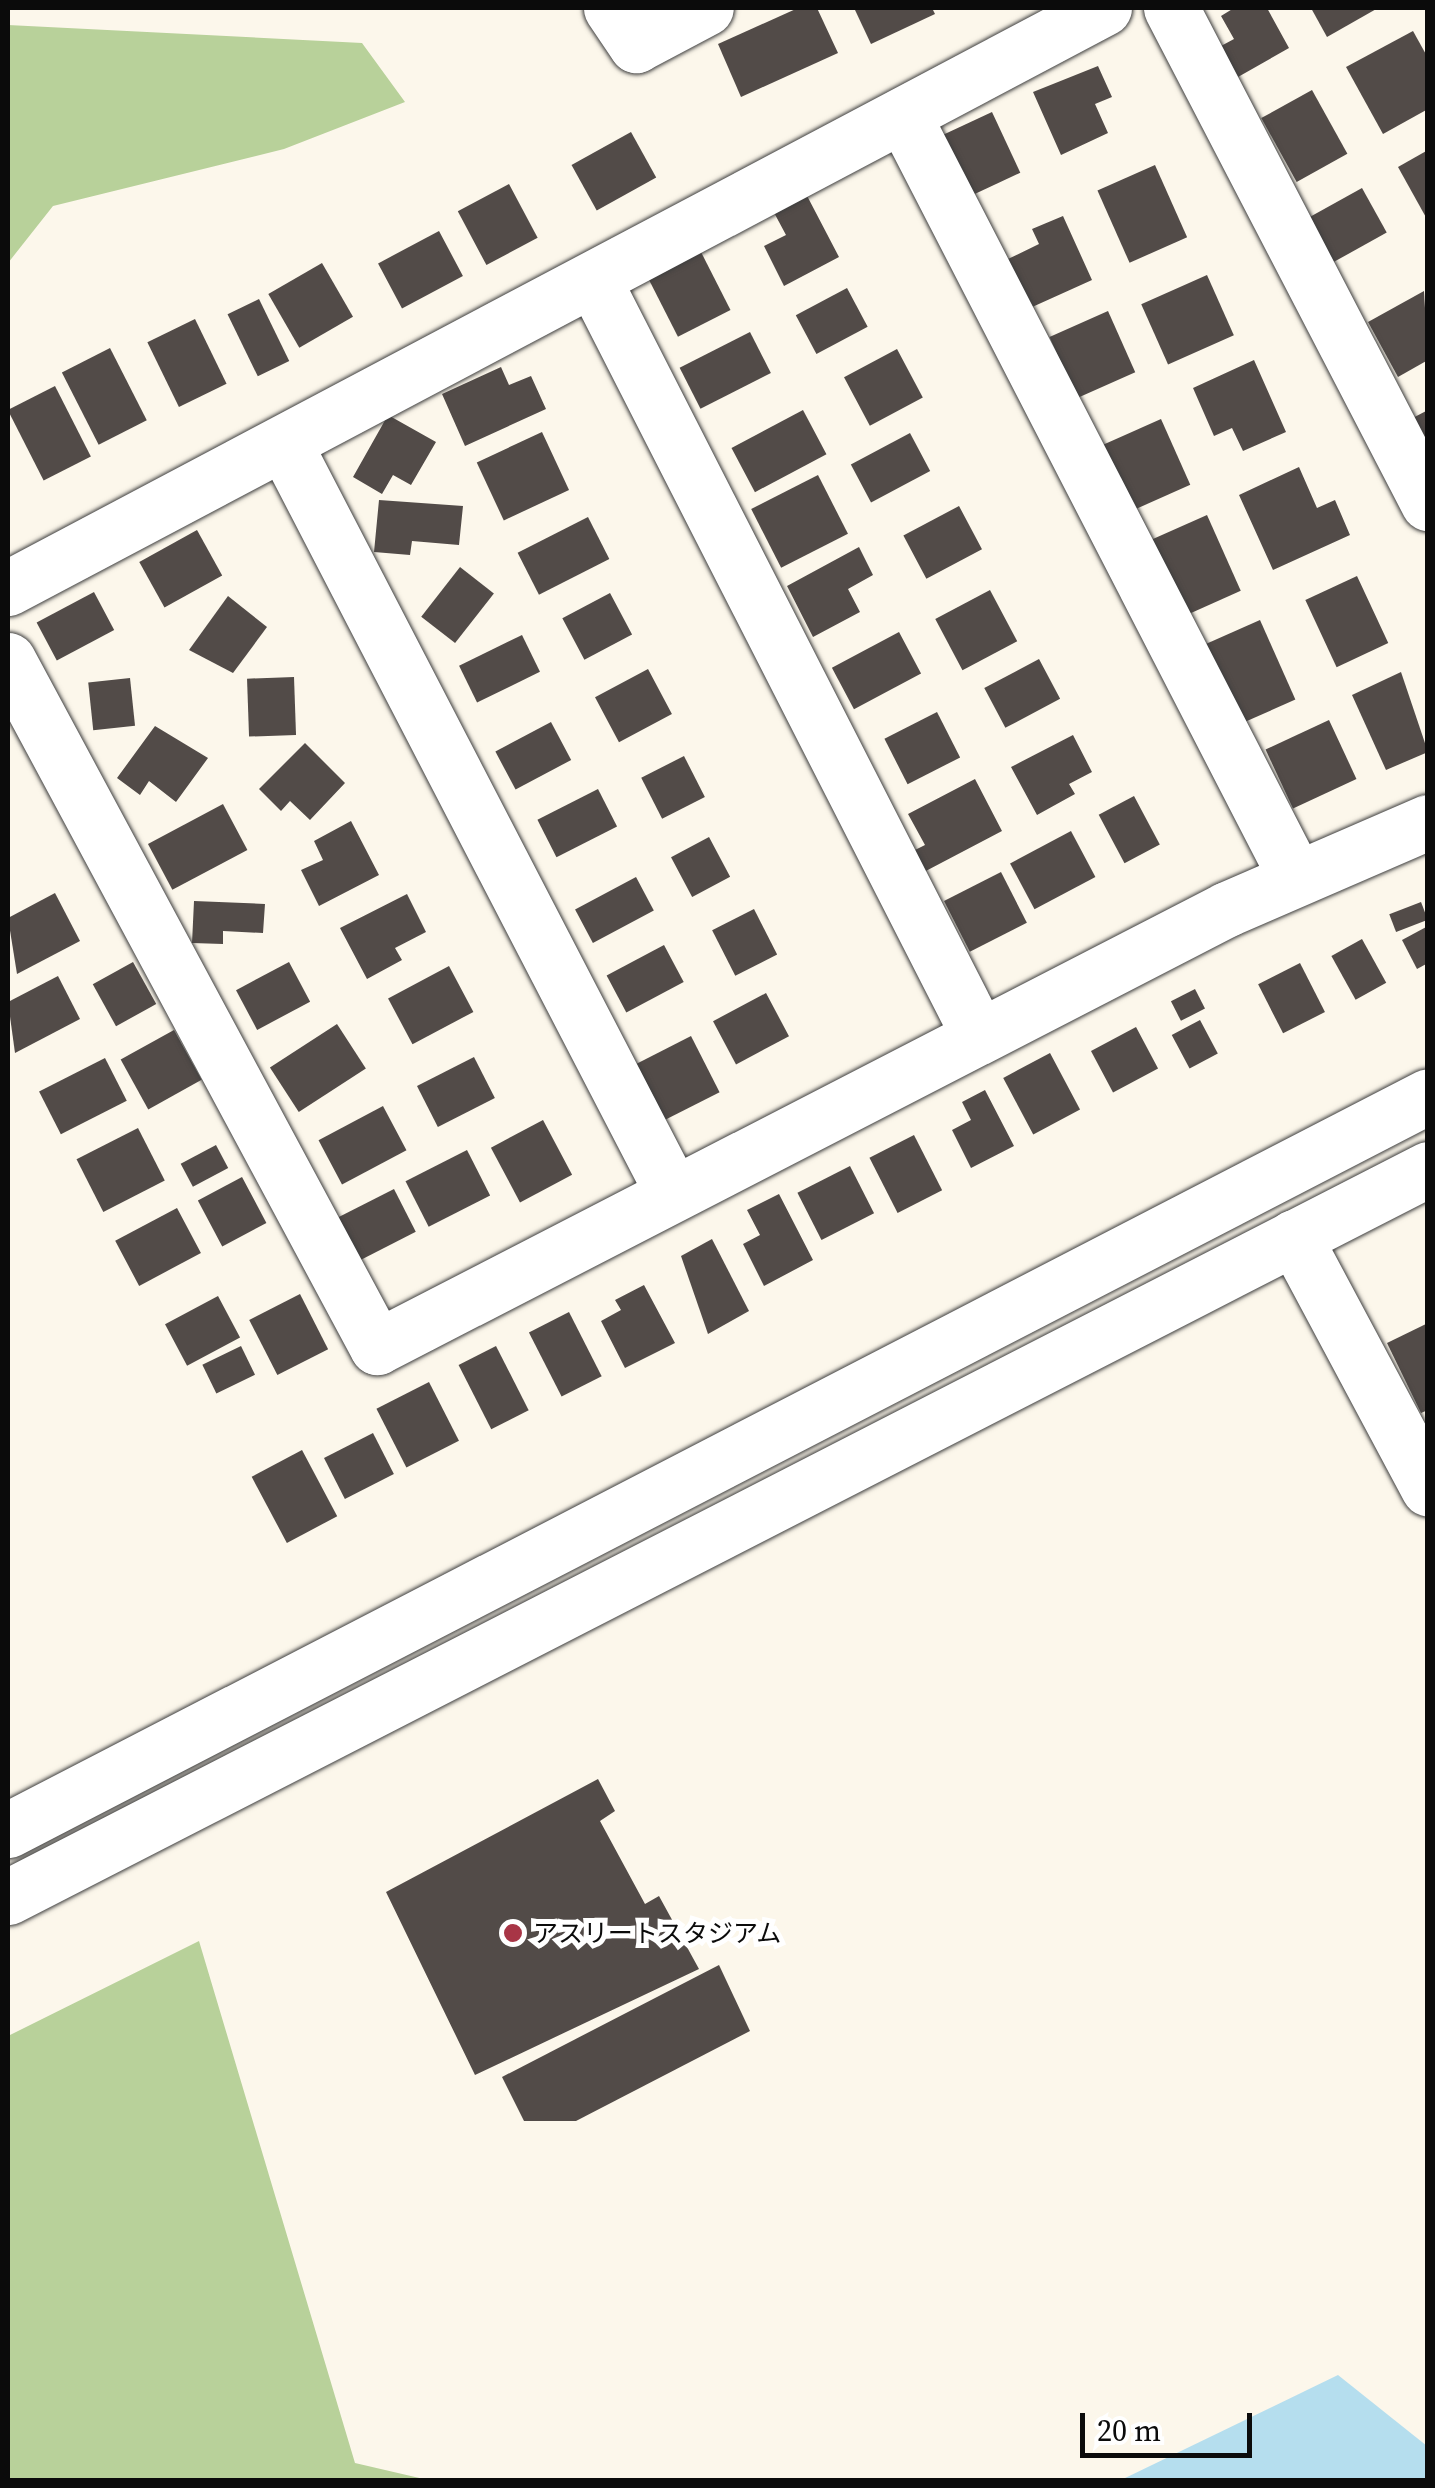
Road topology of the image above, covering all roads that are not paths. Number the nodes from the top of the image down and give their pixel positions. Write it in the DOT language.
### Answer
graph roads {
  1 [pos="611,8"];
  2 [pos="706,8"];
  3 [pos="1104,8"];
  4 [pos="1172,8"];
  5 [pos="902,116"];
  6 [pos="594,281"];
  7 [pos="286,447"];
  8 [pos="1428,503"];
  9 [pos="8,588"];
  10 [pos="8,660"];
  11 [pos="1428,822"];
  12 [pos="1296,878"];
  13 [pos="979,1036"];
  14 [pos="1428,1096"];
  15 [pos="1428,1169"];
  16 [pos="673,1194"];
  17 [pos="1294,1236"];
  18 [pos="1428,1488"];
  19 [pos="8,1830"];
  20 [pos="8,1897"];
  1 -- 2 [label="street"];
  3 -- 5 [label="street"];
  4 -- 8 [label="street"];
  5 -- 6 [label="street"];
  5 -- 12 [label="street"];
  6 -- 7 [label="street"];
  6 -- 13 [label="street"];
  7 -- 9 [label="street"];
  7 -- 16 [label="street"];
  10 -- 16 [label="street"];
  11 -- 12 [label="street"];
  12 -- 13 [label="street"];
  13 -- 16 [label="street"];
  14 -- 19 [label="street"];
  15 -- 17 [label="street"];
  17 -- 18 [label="street"];
  17 -- 20 [label="street"];
}
